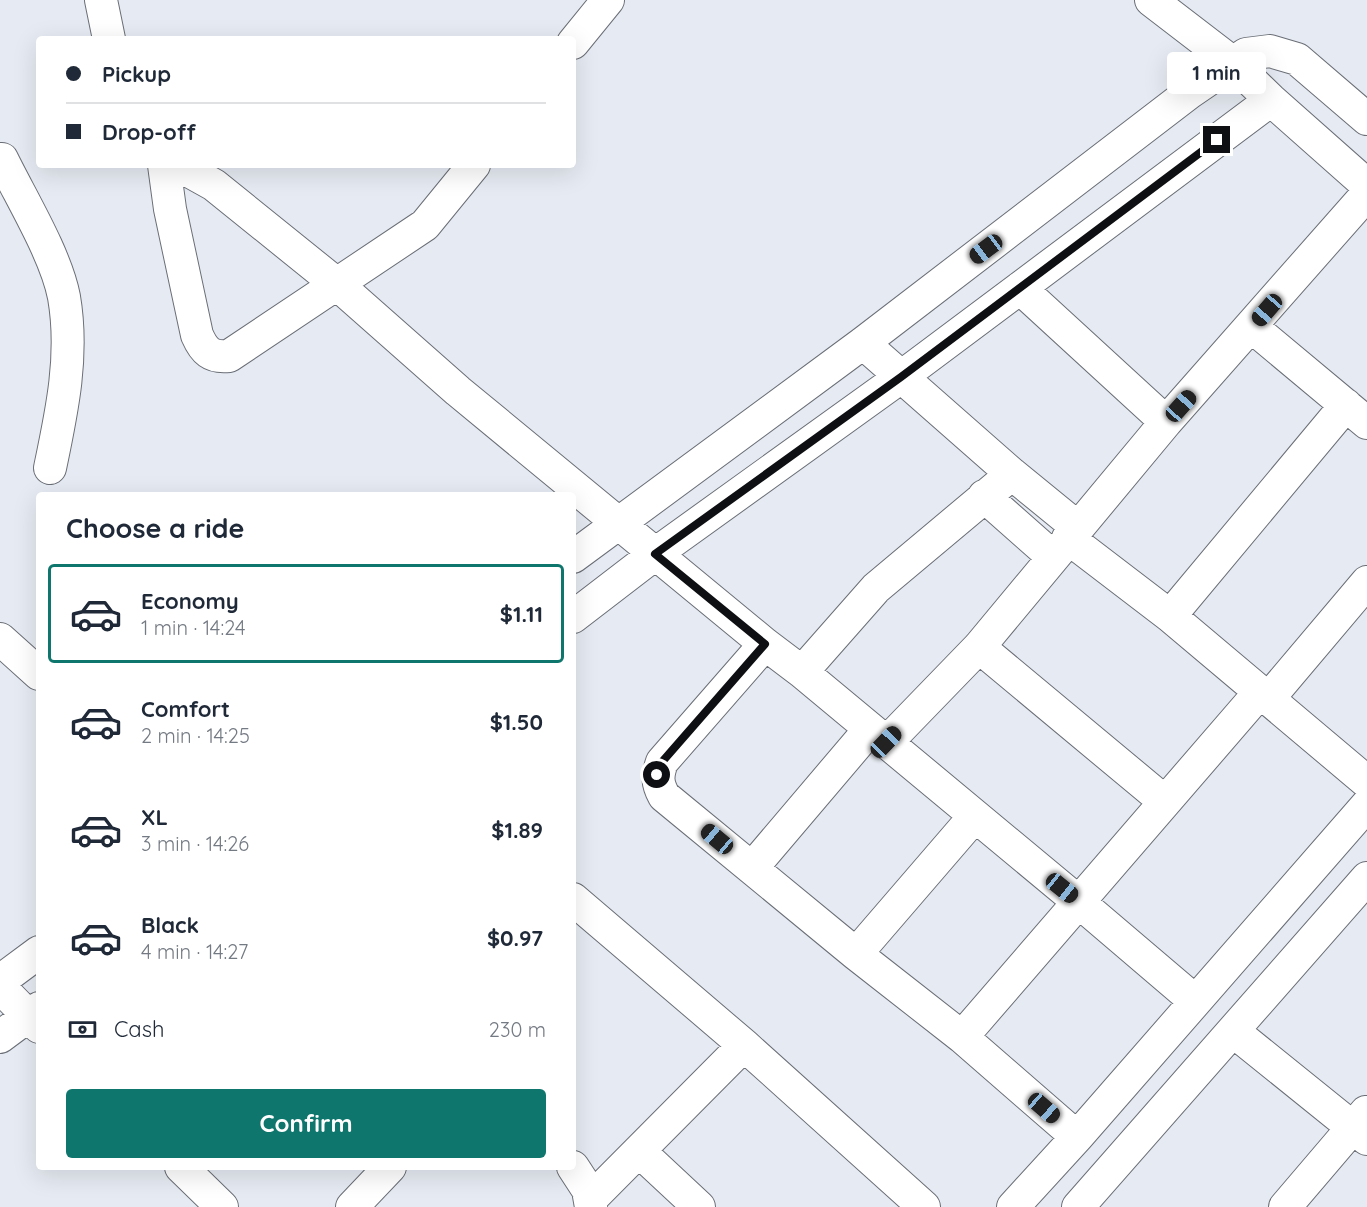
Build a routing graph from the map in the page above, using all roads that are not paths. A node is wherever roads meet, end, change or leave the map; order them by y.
1 (101, 0) edge
2 (608, 0) edge
3 (1150, 0) edge
4 (108, 36) edge
5 (576, 39) edge
6 (1233, 63) junction
7 (1271, 100) junction
8 (1367, 119) edge
9 (1, 159) edge
10 (164, 168) edge
11 (183, 168) edge
12 (472, 168) edge
13 (1367, 185) edge
14 (1367, 194) edge
15 (338, 285) junction
16 (1020, 288) junction
17 (1252, 327) junction
18 (863, 343) junction
19 (901, 377) junction
20 (1356, 414) edge
21 (1166, 422) junction
22 (50, 468) dead end
23 (1012, 474) junction
24 (984, 496) junction
25 (619, 523) junction
26 (1066, 541) junction
27 (655, 554) junction
28 (576, 555) edge
29 (1367, 582) edge
30 (576, 615) edge
31 (1170, 616) junction
32 (765, 644) junction
33 (2, 645) edge
34 (979, 647) junction
35 (36, 672) edge
36 (802, 672) junction
37 (1264, 695) junction
38 (878, 736) junction
39 (1367, 800) edge
40 (1164, 801) junction
41 (974, 817) junction
42 (752, 868) junction
43 (1367, 878) edge
44 (576, 902) edge
45 (1080, 903) junction
46 (36, 954) edge
47 (856, 954) junction
48 (0, 981) edge
49 (0, 987) edge
50 (1195, 1001) junction
51 (35, 1017) edge
52 (1233, 1031) junction
53 (0, 1037) edge
54 (962, 1037) junction
55 (744, 1045) junction
56 (1362, 1125) edge
57 (1077, 1137) junction
58 (639, 1150) junction
59 (184, 1170) edge
60 (387, 1170) edge
61 (575, 1170) edge
62 (591, 1204) edge
63 (222, 1207) edge
64 (352, 1207) edge
65 (699, 1207) edge
66 (924, 1207) edge
67 (1014, 1207) edge
68 (1077, 1207) edge
69 (1285, 1207) edge

1 - 4 street
2 - 5 street
3 - 6 street
6 - 7 street
6 - 8 street
6 - 18 street
7 - 13 street
7 - 16 street
9 - 22 street
10 - 15 street
11 - 15 street
12 - 15 street
14 - 17 street
15 - 25 street
16 - 19 street
16 - 21 street
17 - 20 street
17 - 21 street
18 - 19 street
18 - 25 street
19 - 23 street
19 - 27 street
20 - 31 street
21 - 26 street
23 - 24 street
23 - 26 street
24 - 26 street
24 - 36 street
25 - 27 street
25 - 28 street
26 - 31 street
26 - 34 street
27 - 30 street
27 - 32 street
29 - 37 street
31 - 37 street
32 - 36 street
32 - 42 street
33 - 35 street
34 - 38 street
34 - 40 street
36 - 38 street
37 - 39 street
37 - 40 street
38 - 41 street
38 - 42 street
39 - 50 street
40 - 45 street
41 - 45 street
41 - 47 street
42 - 47 street
43 - 52 street
44 - 55 street
45 - 50 street
45 - 54 street
46 - 48 street
47 - 54 street
49 - 51 street
50 - 57 street
51 - 53 street
52 - 56 street
52 - 68 street
54 - 57 street
55 - 58 street
55 - 66 street
56 - 69 street
57 - 67 street
58 - 62 street
58 - 65 street
59 - 63 street
60 - 64 street
61 - 62 street

